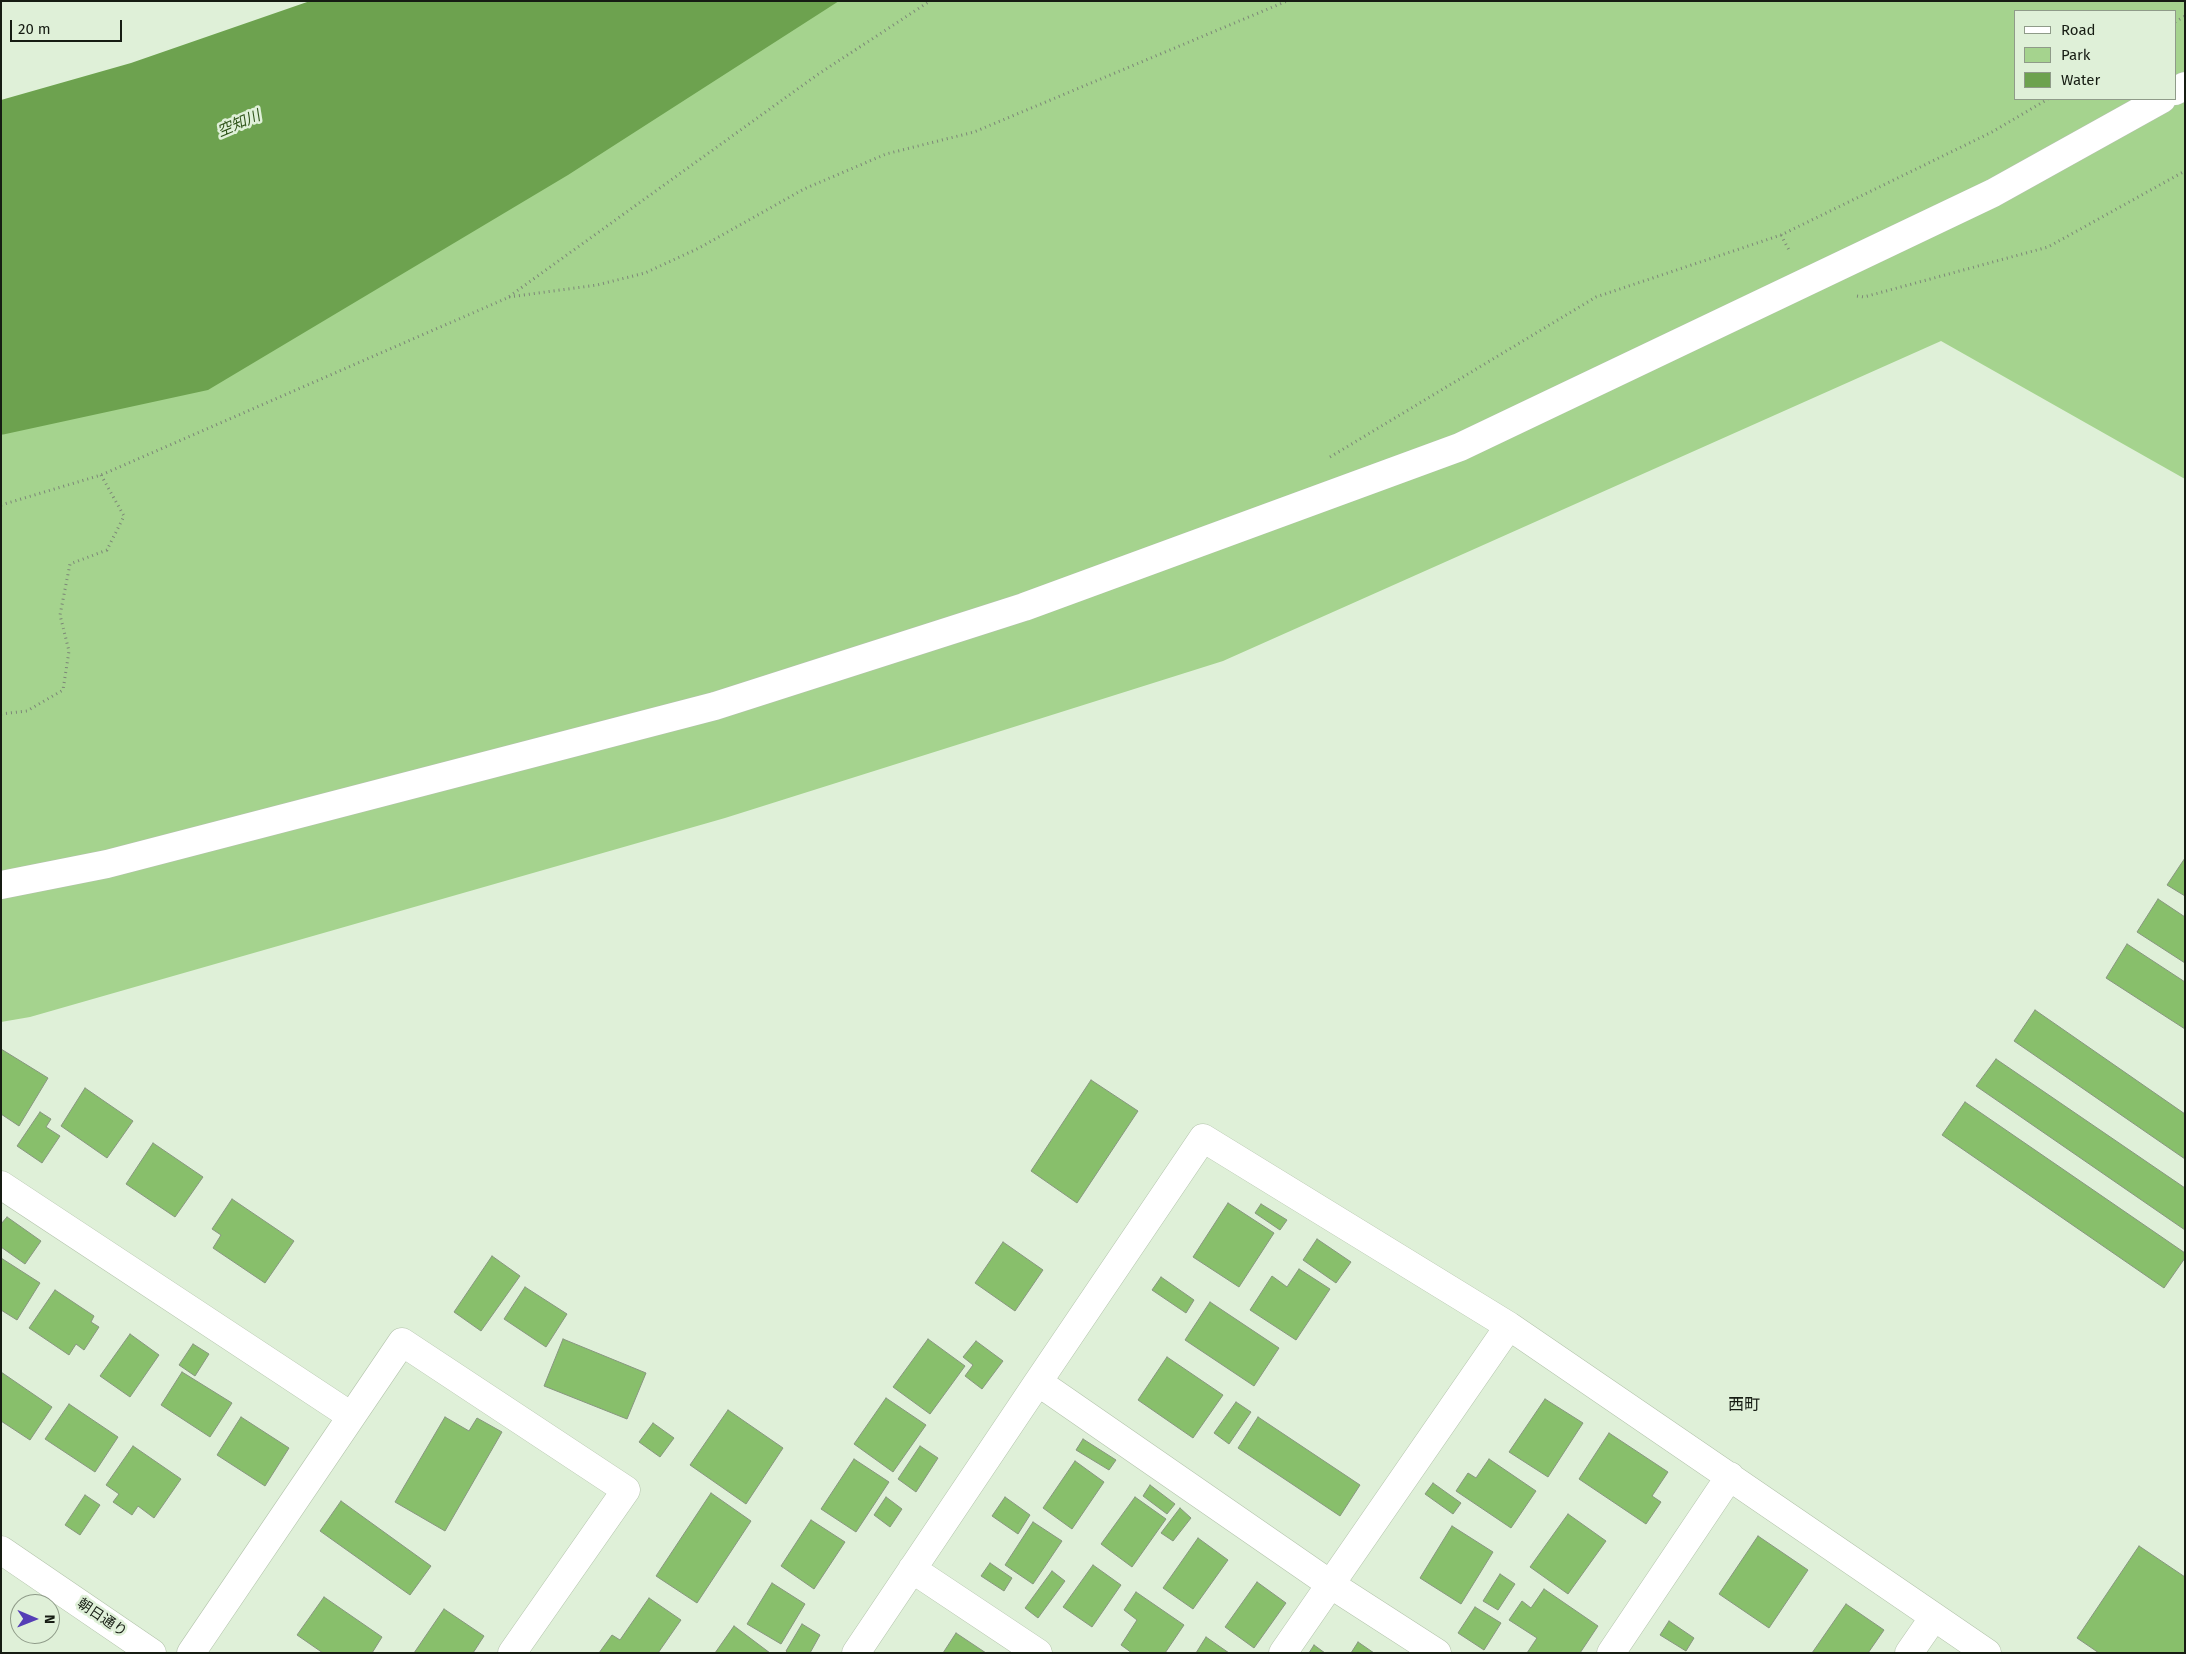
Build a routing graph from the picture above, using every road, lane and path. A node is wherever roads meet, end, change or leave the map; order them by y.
1 (930, 1) edge
2 (1287, 1) edge
3 (2046, 100) edge
4 (2160, 100) edge
5 (2185, 170) edge
6 (1808, 282) junction
7 (507, 298) junction
8 (1325, 460) dead end
9 (101, 475) junction
10 (1, 505) edge
11 (1, 714) edge
12 (1, 886) edge
13 (1, 1185) edge
14 (1509, 1326) junction
15 (1038, 1382) junction
16 (351, 1416) junction
17 (1730, 1476) junction
18 (1, 1550) edge
19 (912, 1569) junction
20 (1330, 1584) junction
21 (1934, 1617) junction
22 (152, 1653) edge
23 (190, 1653) edge
24 (512, 1653) edge
25 (856, 1653) edge
26 (1038, 1653) edge
27 (1283, 1653) edge
28 (1437, 1653) edge
29 (1611, 1653) edge
30 (1910, 1653) edge
31 (1987, 1653) edge

1 - 7 path
2 - 7 path
3 - 8 path
4 - 6 street
5 - 6 path
6 - 12 street
7 - 9 path
9 - 10 path
9 - 11 path
13 - 16 street
14 - 15 street
14 - 17 street
14 - 20 street
15 - 19 street
15 - 20 street
16 - 23 street
16 - 24 street
17 - 21 street
17 - 29 street
18 - 22 street, 朝日通り
19 - 25 street
19 - 26 street
20 - 27 street
20 - 28 street
21 - 30 street
21 - 31 street

